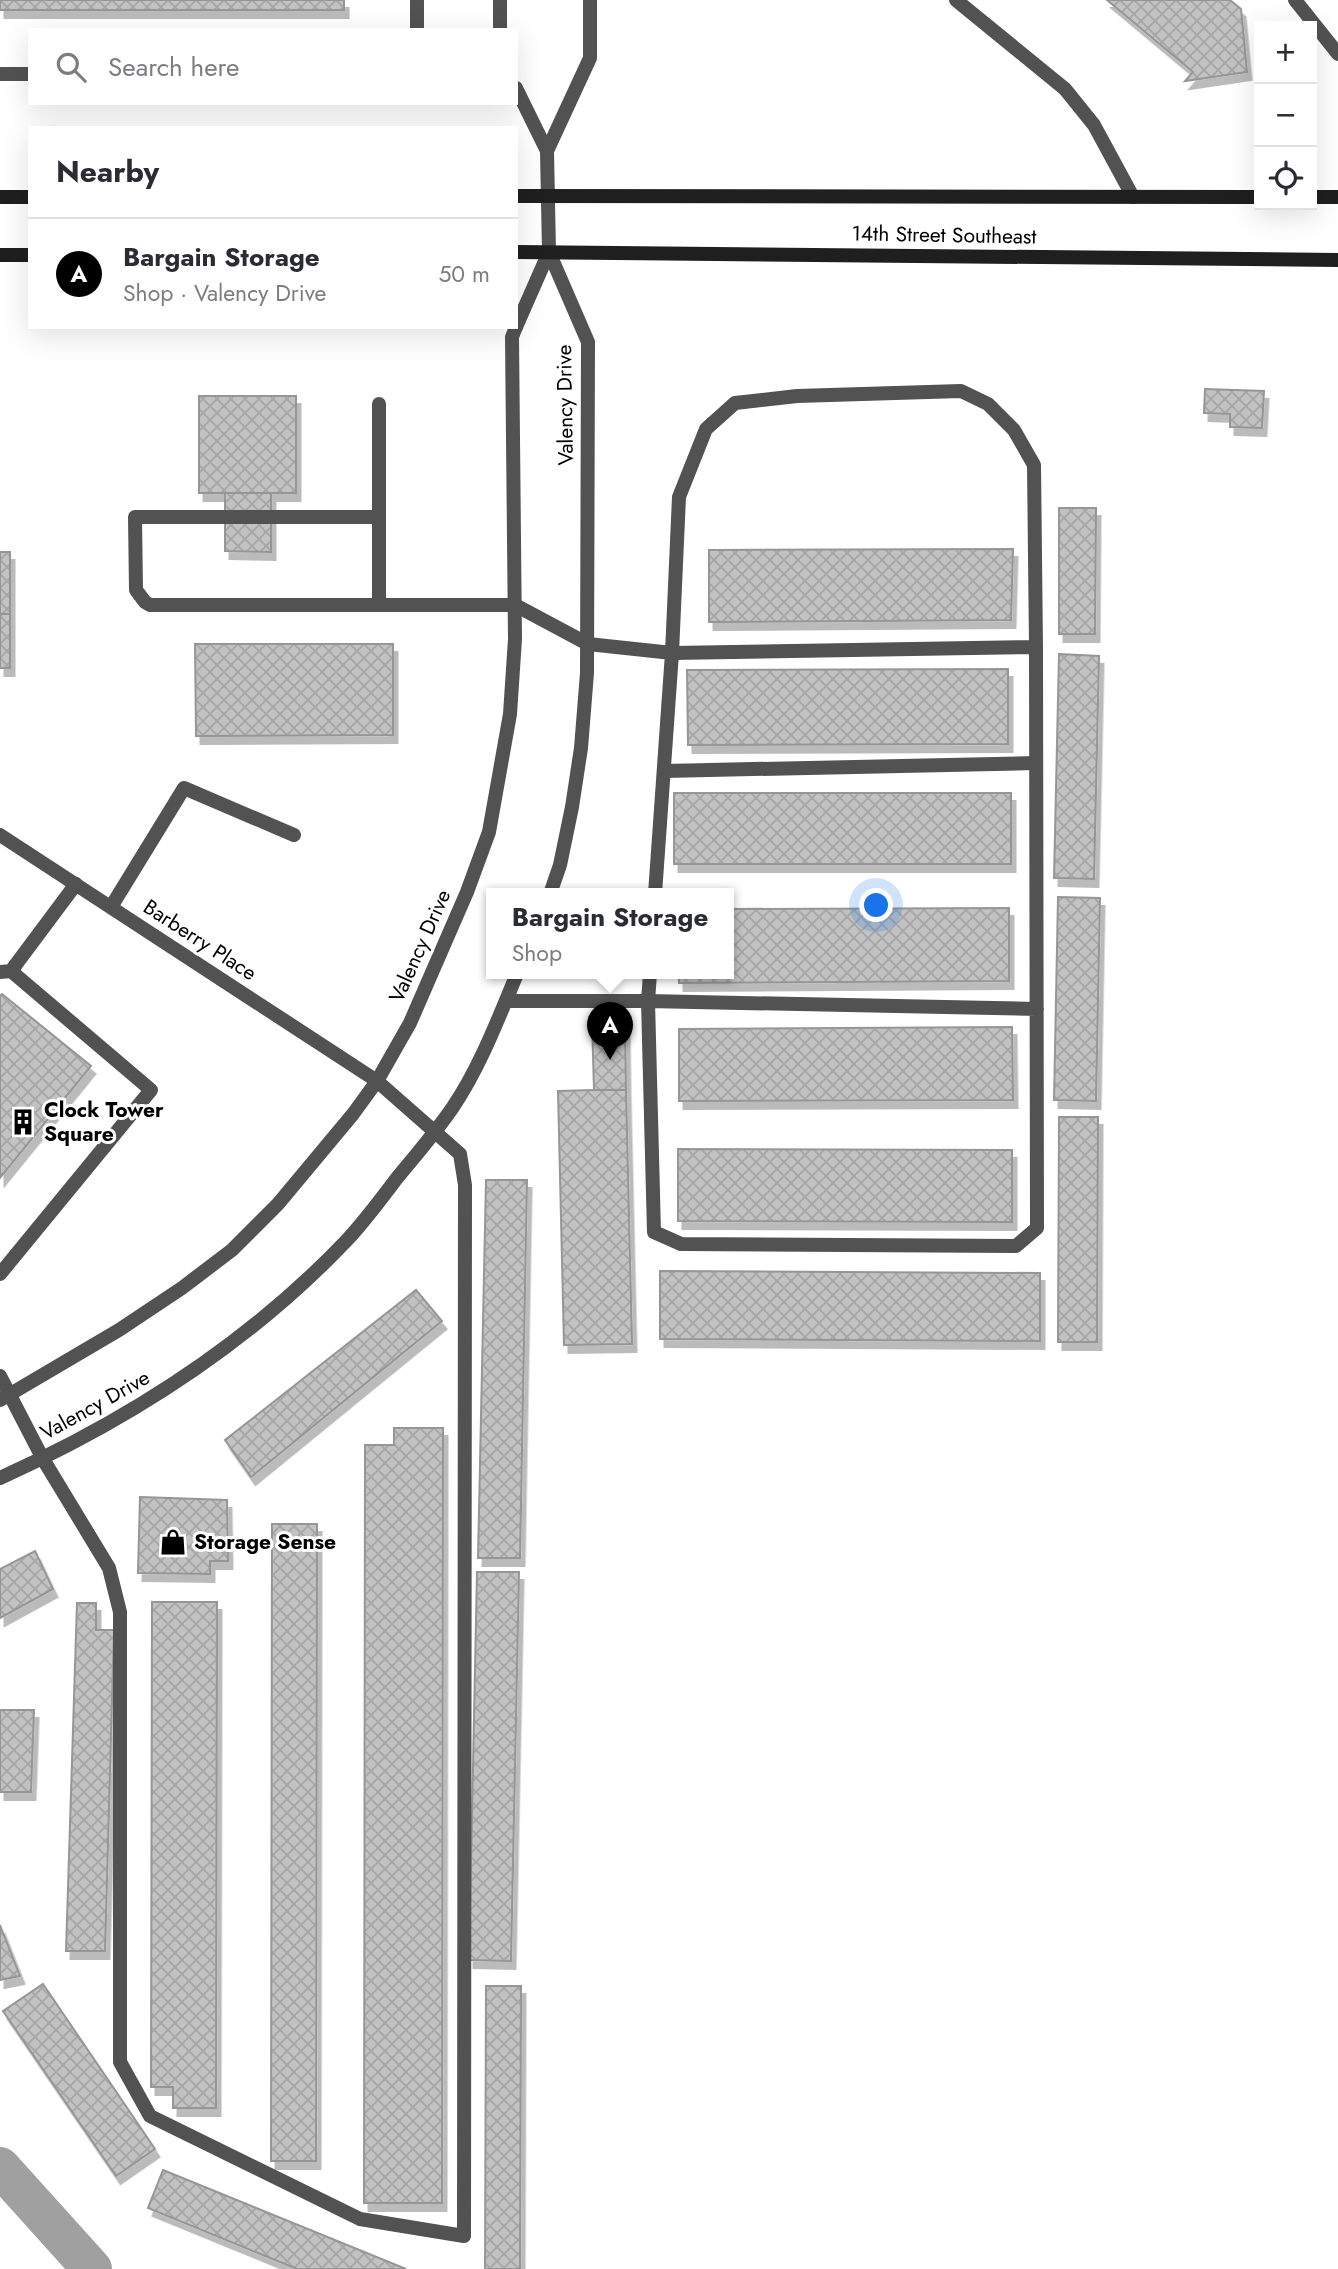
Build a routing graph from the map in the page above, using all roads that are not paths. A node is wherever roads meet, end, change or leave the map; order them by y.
1 (417, 0) edge
2 (500, 0) edge
3 (590, 0) edge
4 (956, 0) edge
5 (1295, 0) edge
6 (417, 28) edge
7 (500, 28) edge
8 (1338, 54) edge
9 (0, 74) edge
10 (28, 74) edge
11 (518, 92) edge
12 (547, 151) junction
13 (518, 196) edge
14 (548, 196) junction
15 (0, 197) edge
16 (28, 197) edge
17 (1133, 197) junction
18 (1254, 197) edge
19 (1317, 197) edge
20 (1338, 197) edge
21 (518, 252) edge
22 (549, 252) junction
23 (0, 255) edge
24 (28, 255) edge
25 (1338, 260) edge
26 (518, 322) edge
27 (515, 329) edge
28 (379, 404) dead end
29 (379, 517) junction
30 (379, 605) junction
31 (515, 605) junction
32 (588, 644) junction
33 (1035, 647) junction
34 (672, 653) junction
35 (1037, 763) junction
36 (664, 771) junction
37 (0, 835) edge
38 (294, 835) dead end
39 (76, 884) junction
40 (552, 888) edge
41 (655, 888) edge
42 (111, 907) junction
43 (6, 971) edge
44 (515, 979) edge
45 (650, 979) edge
46 (506, 1001) junction
47 (648, 1001) junction
48 (1037, 1009) junction
49 (377, 1081) junction
50 (435, 1132) junction
51 (0, 1274) edge
52 (0, 1376) edge
53 (5, 1397) edge
54 (43, 1458) junction
55 (0, 1478) edge

1 - 6 street
2 - 7 street
3 - 12 street
4 - 17 street
5 - 8 street
9 - 10 street
11 - 12 street
12 - 14 street
13 - 14 main road, 14th Street Southeast
14 - 17 main road, 14th Street Southeast
14 - 22 street
15 - 16 main road
17 - 18 main road, 14th Street Southeast
19 - 20 main road
21 - 22 main road, 14th Street Southeast
22 - 25 main road, 14th Street Southeast
22 - 26 street, Valency Drive
22 - 32 street, Valency Drive
23 - 24 main road
27 - 31 street, Valency Drive
28 - 29 street
29 - 30 street
29 - 30 street
30 - 31 street
31 - 32 street
31 - 49 street, Valency Drive
32 - 34 street
32 - 40 street, Valency Drive
33 - 34 street
33 - 34 street
33 - 35 street
34 - 36 street
35 - 36 street
35 - 48 street
36 - 41 street
37 - 39 street, Barberry Place
38 - 42 street
39 - 42 street, Barberry Place
39 - 43 street
42 - 49 street, Barberry Place
43 - 51 street
44 - 46 street, Valency Drive
45 - 47 street
46 - 47 street
46 - 50 street, Valency Drive
47 - 48 street
47 - 48 street
49 - 50 street, Barberry Place
49 - 53 street, Valency Drive
50 - 54 street, Valency Drive
50 - 54 street, Barberry Place
52 - 53 street
53 - 54 street
54 - 55 street, Valency Drive

